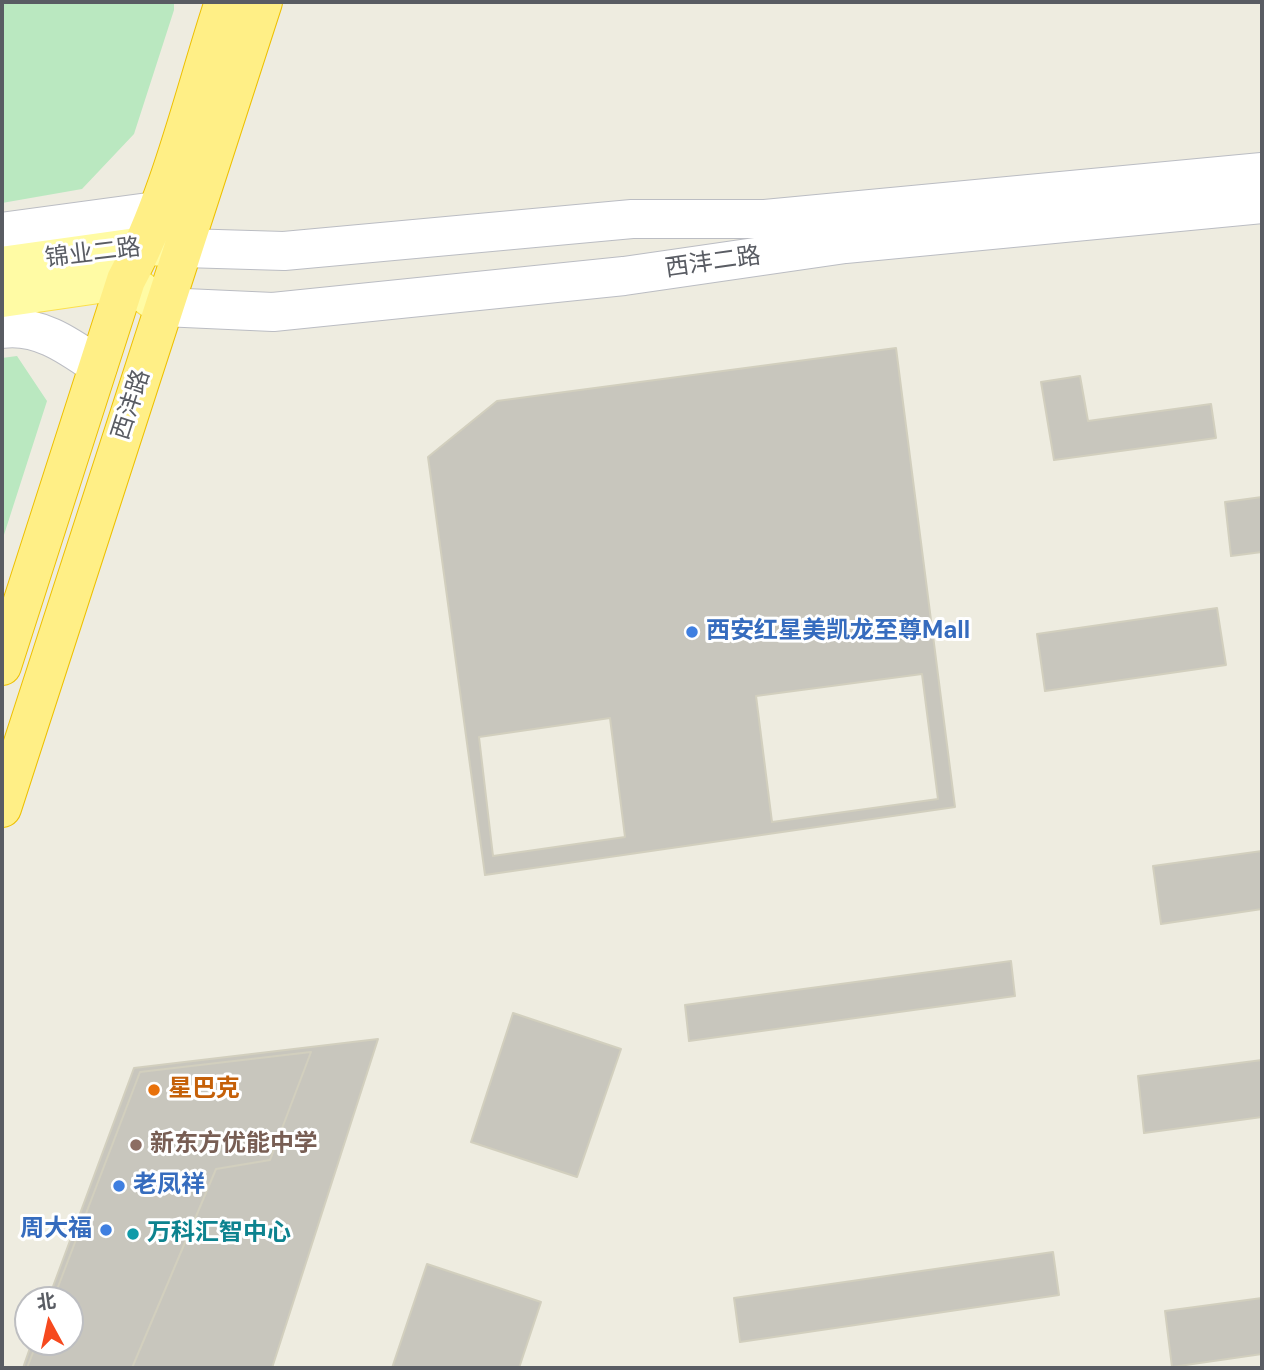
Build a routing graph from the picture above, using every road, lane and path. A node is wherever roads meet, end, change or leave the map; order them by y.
1 (224, 2) edge
2 (263, 2) edge
3 (1262, 172) edge
4 (1262, 204) edge
5 (156, 211) junction
6 (2, 232) edge
7 (144, 247) junction
8 (184, 248) junction
9 (2, 267) edge
10 (126, 280) junction
11 (2, 298) edge
12 (163, 307) junction
13 (2, 329) edge
14 (98, 366) junction
15 (2, 666) edge
16 (2, 808) edge

1 - 5 highway, 西沣路
2 - 8 highway, 西沣路
3 - 8 street, 西沣二路
4 - 12 street, 西沣二路
5 - 6 street
5 - 7 highway, 西沣路
7 - 8 main road, 锦业二路
7 - 9 main road, 锦业二路
7 - 10 highway, 西沣路
8 - 12 highway, 西沣路
10 - 11 main road, 锦业二路
10 - 12 main road, 锦业二路
10 - 14 highway, 西沣路
12 - 16 highway, 西沣路
13 - 14 street
14 - 15 highway, 西沣路

